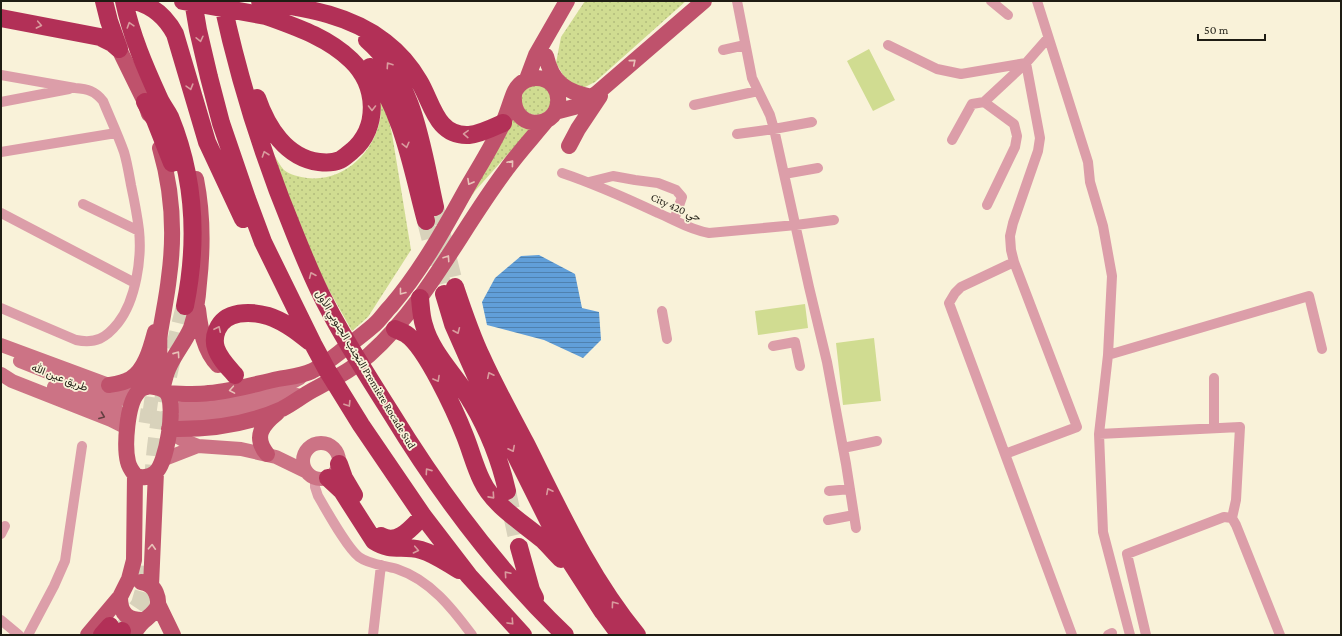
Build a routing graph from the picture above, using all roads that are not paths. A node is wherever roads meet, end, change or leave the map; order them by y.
1 (104, 1) edge
2 (112, 1) edge
3 (124, 1) edge
4 (135, 1) edge
5 (183, 1) edge
6 (193, 1) edge
7 (222, 1) edge
8 (567, 1) edge
9 (575, 1) edge
10 (704, 1) edge
11 (738, 1) edge
12 (991, 1) edge
13 (1037, 1) edge
14 (269, 5) edge
15 (318, 12) junction
16 (1008, 15) dead end
17 (1, 18) edge
18 (230, 37) junction
19 (1048, 38) junction
20 (745, 45) junction
21 (888, 45) dead end
22 (119, 49) junction
23 (723, 50) dead end
24 (546, 56) junction
25 (1026, 63) junction
26 (1, 75) edge
27 (534, 79) junction
28 (612, 82) junction
29 (75, 88) junction
30 (758, 91) junction
31 (514, 95) junction
32 (592, 97) junction
33 (152, 101) junction
34 (1, 102) edge
35 (984, 102) junction
36 (694, 105) dead end
37 (551, 116) junction
38 (812, 122) dead end
39 (503, 123) junction
40 (774, 129) junction
41 (116, 133) junction
42 (737, 134) dead end
43 (952, 140) dead end
44 (569, 146) dead end
45 (1, 152) edge
46 (818, 168) dead end
47 (562, 173) dead end
48 (784, 174) junction
49 (589, 182) junction
50 (83, 204) dead end
51 (987, 205) dead end
52 (1, 213) edge
53 (674, 220) junction
54 (834, 220) dead end
55 (796, 225) junction
56 (139, 231) junction
57 (1014, 262) junction
58 (135, 284) junction
59 (286, 291) junction
60 (420, 298) junction
61 (180, 305) junction
62 (1, 308) edge
63 (662, 311) dead end
64 (395, 329) junction
65 (667, 338) dead end
66 (313, 344) junction
67 (1, 345) edge
68 (773, 346) dead end
69 (1322, 349) dead end
70 (1, 352) edge
71 (1108, 355) junction
72 (800, 366) dead end
73 (1, 367) edge
74 (311, 372) junction
75 (1, 374) edge
76 (235, 375) junction
77 (1214, 378) dead end
78 (270, 381) junction
79 (109, 386) junction
80 (314, 389) junction
81 (154, 390) junction
82 (282, 408) junction
83 (127, 428) junction
84 (1214, 428) junction
85 (169, 431) junction
86 (1099, 434) junction
87 (877, 441) dead end
88 (82, 446) dead end
89 (198, 446) junction
90 (843, 448) junction
91 (306, 450) junction
92 (1005, 454) junction
93 (271, 456) junction
94 (159, 466) junction
95 (132, 469) junction
96 (322, 473) junction
97 (850, 488) junction
98 (507, 491) tunnel mouth
99 (829, 491) dead end
100 (854, 515) junction
101 (423, 516) junction
102 (1232, 518) junction
103 (828, 520) dead end
104 (856, 528) dead end
105 (519, 547) tunnel mouth
106 (381, 564) junction
107 (469, 576) junction
108 (586, 585) junction
109 (151, 586) junction
110 (122, 593) junction
111 (158, 604) junction
112 (542, 613) junction
113 (146, 619) junction
114 (1, 620) edge
115 (115, 629) edge
116 (19, 635) edge
117 (28, 635) edge
118 (88, 635) edge
119 (164, 635) edge
120 (173, 635) edge
121 (373, 635) edge
122 (472, 635) edge
123 (523, 635) edge
124 (565, 635) edge
125 (620, 635) edge
126 (637, 635) edge
127 (1072, 635) edge
128 (1130, 635) edge
129 (1146, 635) edge
130 (1280, 635) edge

1 - 22 highway
2 - 33 highway
33 -> 3 highway
4 -> 59 highway
5 - 14 highway
6 -> 59 highway
7 - 18 highway, التجنب الجنوبي الأول Première Rocade Sud
8 - 27 main road
9 - 24 main road
28 -> 10 main road
11 - 20 street
12 - 16 street
13 - 19 street
14 - 15 highway
14 -> 15 highway
14 -> 18 highway
39 -> 15 highway
17 -> 22 highway
112 -> 18 highway, التجنب الجنوبي الأول Première Rocade Sud
19 - 25 street
19 - 71 street
20 - 23 street
20 - 30 street
21 - 25 street
22 - 33 main road
24 - 27 main road
24 - 32 main road
25 - 35 street
25 - 57 street
26 - 29 street
27 - 31 main road
27 - 37 main road
28 - 32 main road
28 - 44 main road
29 - 34 street
29 - 41 street
30 - 36 street
30 - 40 street
31 - 37 main road
31 - 39 main road
32 - 37 main road
33 - 61 highway
33 - 61 highway
35 - 43 street
35 - 51 street
60 -> 37 main road
38 - 40 street
39 -> 74 main road
40 - 42 street
40 - 48 street
41 - 45 street
41 - 56 street
46 - 48 street
47 - 49 street, City 420 حي
48 - 55 street
49 - 53 street, City 420 حي
49 - 53 street
50 - 56 street
52 - 58 street
53 - 55 street, City 420 حي
54 - 55 street, City 420 حي
55 - 90 street
56 - 58 street
57 - 92 street
57 - 92 street
58 - 62 street
59 - 66 highway
60 - 64 main road
60 - 98 highway
61 - 76 main road
61 - 79 main road
61 - 81 main road
81 -> 61 main road
63 - 65 street
64 - 80 main road
64 -> 108 highway
76 -> 66 highway
66 -> 101 highway
67 - 79 street
68 - 72 street
69 - 71 street
70 - 73 street, طريق عين الله
71 - 86 street
74 - 78 main road
74 - 80 street
75 -> 83 street
76 - 78 main road
77 - 84 street
78 -> 81 main road
79 - 81 street
80 - 82 main road
81 - 83 main road
81 - 85 main road
82 - 85 main road
82 - 93 main road
83 - 95 main road
84 - 86 street
84 - 102 street
85 - 89 street
85 - 94 main road
86 - 128 street
87 - 90 street
88 - 117 street
89 - 93 street
89 - 94 street
90 - 97 street
91 - 93 street
91 - 96 street
91 - 96 street
92 - 127 street
93 - 96 street
94 - 95 main road
109 -> 94 main road
95 - 110 main road
95 - 115 main road
96 - 101 highway
96 - 106 street
96 -> 107 highway
97 - 99 street
97 - 100 street
100 - 103 street
100 - 104 street
101 - 107 highway
102 - 129 street
102 - 130 street
105 - 112 highway
106 - 121 street
106 - 122 street
107 -> 123 highway
108 - 125 highway
126 -> 108 highway
109 - 110 main road
109 - 111 main road
110 - 113 main road
110 - 115 main road
111 - 113 main road
111 - 120 main road
112 - 124 highway, التجنب الجنوبي الأول Première Rocade Sud
113 - 115 main road
113 - 119 main road
114 - 116 street
115 - 118 main road

